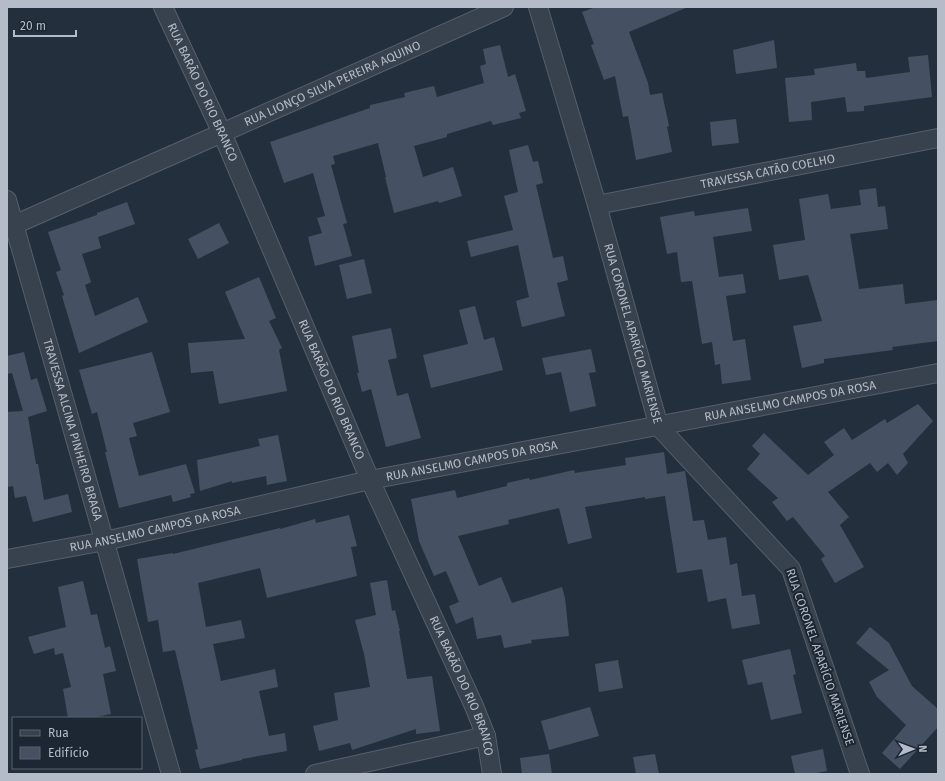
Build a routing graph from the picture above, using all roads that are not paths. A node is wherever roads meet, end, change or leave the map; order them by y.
1 (163, 7) edge
2 (504, 7) edge
3 (538, 7) edge
4 (222, 133) junction
5 (938, 138) edge
6 (7, 200) edge
7 (597, 205) junction
8 (11, 226) edge
9 (938, 373) edge
10 (659, 426) junction
11 (370, 480) junction
12 (104, 541) junction
13 (7, 558) edge
14 (486, 736) junction
15 (171, 774) edge
16 (315, 774) edge
17 (492, 774) edge
18 (860, 774) edge

1 - 4 street, RUA BARÃO DO RIO BRANCO
2 - 4 street, RUA LIONÇO SILVA PEREIRA AQUINO
3 - 7 street, RUA CORONEL APARÍCIO MARIENSE
4 - 8 street, RUA LIONÇO SILVA PEREIRA AQUINO
4 - 11 street, RUA BARÃO DO RIO BRANCO
5 - 7 street, TRAVESSA CATÃO COELHO
6 - 8 street, TRAVESSA ALCINA PINHEIRO BRAGA
7 - 10 street, RUA CORONEL APARÍCIO MARIENSE
8 - 12 street, TRAVESSA ALCINA PINHEIRO BRAGA
9 - 10 street, RUA ANSELMO CAMPOS DA ROSA
10 - 11 street, RUA ANSELMO CAMPOS DA ROSA
10 - 18 street, RUA CORONEL APARÍCIO MARIENSE
11 - 12 street, RUA ANSELMO CAMPOS DA ROSA
11 - 14 street, RUA BARÃO DO RIO BRANCO
12 - 13 street, RUA ANSELMO CAMPOS DA ROSA
12 - 15 street, TRAVESSA ALCINA PINHEIRO BRAGA
14 - 16 street
14 - 17 street, RUA BARÃO DO RIO BRANCO

